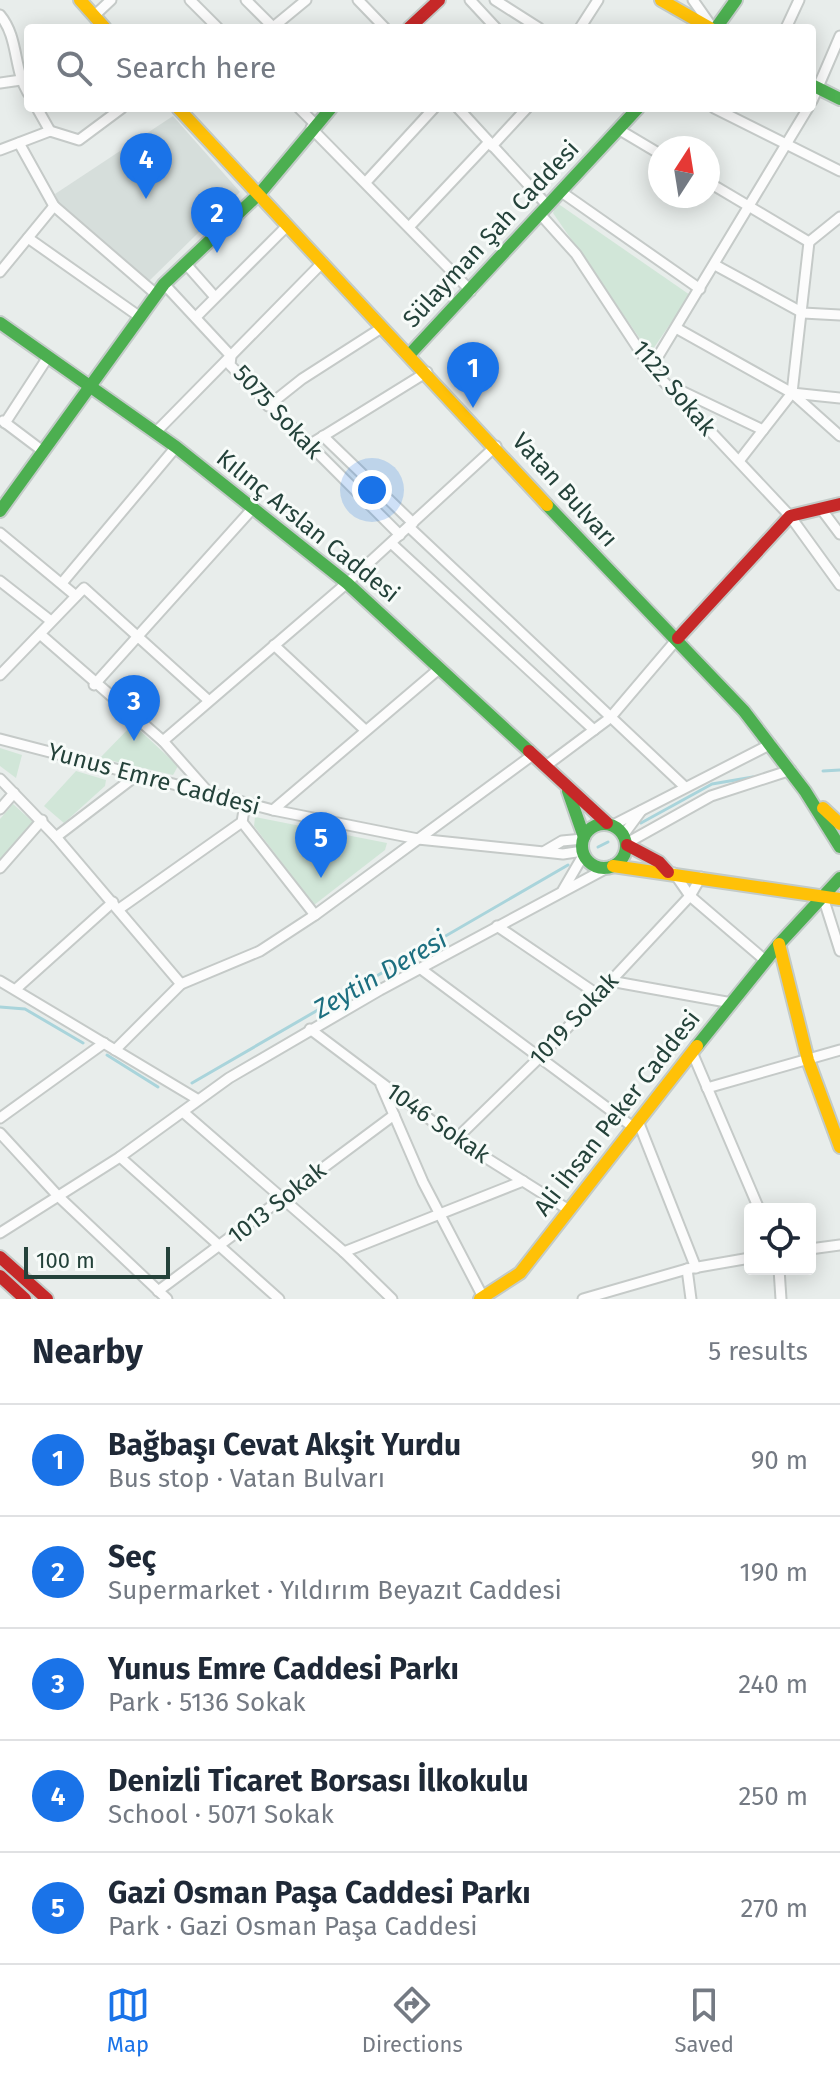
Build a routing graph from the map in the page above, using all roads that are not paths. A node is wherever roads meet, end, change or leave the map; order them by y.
1 (80, 0) edge
2 (111, 0) edge
3 (190, 0) edge
4 (246, 0) edge
5 (306, 0) edge
6 (358, 0) edge
7 (439, 0) edge
8 (470, 0) edge
9 (495, 0) edge
10 (598, 0) edge
11 (661, 0) edge
12 (693, 0) edge
13 (736, 0) edge
14 (799, 0) edge
15 (0, 15) edge
16 (95, 15) junction
17 (102, 24) edge
18 (214, 24) edge
19 (270, 24) edge
20 (277, 24) edge
21 (381, 24) edge
22 (413, 24) edge
23 (492, 24) edge
24 (533, 24) edge
25 (583, 24) edge
26 (706, 24) edge
27 (710, 24) edge
28 (716, 24) edge
29 (788, 24) edge
30 (840, 36) edge
31 (24, 76) edge
32 (24, 80) edge
33 (0, 83) edge
34 (816, 86) edge
35 (840, 99) edge
36 (39, 112) edge
37 (117, 112) edge
38 (182, 112) edge
39 (302, 112) edge
40 (327, 112) edge
41 (430, 112) edge
42 (462, 112) edge
43 (523, 112) edge
44 (634, 112) edge
45 (722, 112) edge
46 (806, 112) edge
47 (313, 126) junction
48 (618, 129) junction
49 (50, 131) junction
50 (19, 143) junction
51 (787, 143) junction
52 (490, 144) junction
53 (648, 147) edge
54 (0, 150) edge
55 (840, 171) edge
56 (366, 182) junction
57 (720, 189) edge
58 (560, 191) junction
59 (260, 193) junction
60 (54, 206) junction
61 (750, 207) junction
62 (543, 209) junction
63 (840, 217) edge
64 (287, 226) junction
65 (410, 226) junction
66 (28, 238) junction
67 (809, 242) junction
68 (323, 262) junction
69 (185, 263) junction
70 (715, 265) junction
71 (0, 272) edge
72 (700, 289) junction
73 (160, 290) junction
74 (471, 291) junction
75 (215, 297) junction
76 (803, 313) junction
77 (840, 315) edge
78 (140, 317) junction
79 (196, 317) junction
80 (0, 323) edge
81 (383, 327) junction
82 (676, 328) junction
83 (409, 355) junction
84 (231, 356) junction
85 (48, 357) junction
86 (651, 368) junction
87 (427, 372) junction
88 (665, 382) junction
89 (91, 386) junction
90 (792, 393) junction
91 (840, 398) edge
92 (268, 406) junction
93 (2, 421) edge
94 (763, 430) junction
95 (155, 433) junction
96 (323, 436) junction
97 (840, 436) edge
98 (309, 445) junction
99 (496, 446) junction
100 (176, 447) junction
101 (44, 452) junction
102 (739, 461) junction
103 (840, 504) edge
104 (253, 508) junction
105 (822, 510) junction
106 (0, 511) edge
107 (790, 516) junction
108 (411, 525) junction
109 (0, 533) edge
110 (840, 534) edge
111 (400, 535) junction
112 (391, 543) junction
113 (0, 581) edge
114 (62, 583) junction
115 (347, 583) junction
116 (840, 585) edge
117 (76, 596) junction
118 (51, 621) junction
119 (40, 634) junction
120 (138, 636) junction
121 (678, 638) junction
122 (274, 645) junction
123 (440, 668) junction
124 (0, 675) edge
125 (94, 685) junction
126 (208, 700) junction
127 (610, 718) junction
128 (364, 729) junction
129 (594, 730) junction
130 (0, 739) edge
131 (163, 741) junction
132 (771, 744) junction
133 (534, 754) junction
134 (547, 765) junction
135 (791, 770) junction
136 (137, 775) junction
137 (0, 779) edge
138 (685, 787) junction
139 (567, 788) junction
140 (14, 793) junction
141 (209, 793) junction
142 (814, 801) junction
143 (245, 804) junction
144 (0, 809) edge
145 (273, 810) junction
146 (641, 811) junction
147 (42, 820) junction
148 (242, 822) junction
149 (610, 824) junction
150 (840, 824) edge
151 (56, 837) junction
152 (418, 839) junction
153 (626, 841) junction
154 (583, 845) junction
155 (840, 846) edge
156 (610, 867) junction
157 (0, 868) edge
158 (671, 873) junction
159 (701, 877) junction
160 (840, 878) edge
161 (563, 890) junction
162 (822, 894) junction
163 (690, 896) junction
164 (840, 899) edge
165 (116, 905) junction
166 (315, 915) junction
167 (497, 926) junction
168 (779, 944) junction
169 (840, 951) edge
170 (766, 961) junction
171 (421, 969) junction
172 (0, 981) edge
173 (610, 981) junction
174 (181, 984) junction
175 (16, 989) junction
176 (597, 994) junction
177 (732, 1003) junction
178 (310, 1029) junction
179 (104, 1043) junction
180 (115, 1050) junction
181 (840, 1050) edge
182 (692, 1052) junction
183 (541, 1056) junction
184 (808, 1060) junction
185 (380, 1082) junction
186 (707, 1088) junction
187 (197, 1099) junction
188 (183, 1112) junction
189 (394, 1115) junction
190 (0, 1118) edge
191 (635, 1124) junction
192 (0, 1133) edge
193 (456, 1139) junction
194 (840, 1147) edge
195 (120, 1157) junction
196 (523, 1181) junction
197 (58, 1196) junction
198 (282, 1198) junction
199 (756, 1203) edge
200 (569, 1210) junction
201 (440, 1213) junction
202 (0, 1233) edge
203 (840, 1245) edge
204 (221, 1247) junction
205 (816, 1248) edge
206 (344, 1252) junction
207 (0, 1257) edge
208 (744, 1259) edge
209 (691, 1268) junction
210 (779, 1275) edge
211 (0, 1276) edge
212 (158, 1291) junction
213 (613, 1294) edge
214 (482, 1298) edge
215 (25, 1299) edge
216 (47, 1299) edge
217 (167, 1299) edge
218 (279, 1299) edge
219 (392, 1299) edge
220 (583, 1299) edge
221 (691, 1299) edge
222 (781, 1299) edge

1 - 16 street
2 - 16 street
3 - 18 street
4 - 19 street
5 - 20 street
6 - 21 street
7 - 22 street
8 - 23 street
9 - 24 street
10 - 25 street
11 - 26 street
12 - 27 street
13 - 28 street
14 - 29 street
15 - 31 street
16 - 17 street
30 - 34 street
32 - 33 street
34 - 35 street
36 - 49 street
37 - 49 street
38 - 59 street, Vatan Bulvarı
39 - 47 street
40 - 47 street
41 - 56 street
42 - 52 street, 1122 Sokak
43 - 52 street
44 - 48 street, Sülayman Şah Caddesi
45 - 51 street
46 - 51 street
47 - 56 street
47 - 59 street
48 - 53 street
48 - 58 street, Sülayman Şah Caddesi
49 - 50 street
50 - 54 street
50 - 60 street
51 - 55 street
51 - 61 street
52 - 62 street, 1122 Sokak
52 - 65 street
56 - 65 street
57 - 61 street
58 - 62 street, Sülayman Şah Caddesi
58 - 72 street
59 - 64 street, Vatan Bulvarı
59 - 69 street
60 - 66 street
60 - 73 street, 5075 Sokak
61 - 67 street
61 - 70 street
62 - 74 street, Sülayman Şah Caddesi
62 - 86 street, 1122 Sokak
63 - 67 street
64 - 68 street, Vatan Bulvarı
64 - 75 street
65 - 74 street
66 - 71 street
66 - 78 street
67 - 76 street
68 - 81 street, Vatan Bulvarı
68 - 84 street
69 - 73 street
69 - 75 street
70 - 72 street
70 - 76 street
72 - 82 street
73 - 78 street
73 - 79 street, 5075 Sokak
74 - 83 street, Sülayman Şah Caddesi
75 - 79 street
76 - 77 street
76 - 90 street
78 - 89 street
79 - 84 street, 5075 Sokak
80 - 85 street, Kılınç Arslan Caddesi
81 - 83 street, Vatan Bulvarı
81 - 92 street
82 - 86 street
82 - 90 street
83 - 87 street, Vatan Bulvarı
84 - 92 street, 5075 Sokak
84 - 95 street
85 - 89 street, Kılınç Arslan Caddesi
85 - 93 street
86 - 88 street, 1122 Sokak
87 - 96 street
87 - 99 street, Vatan Bulvarı
88 - 94 street
88 - 102 street, 1122 Sokak
89 - 95 street, Kılınç Arslan Caddesi
89 - 101 street
90 - 91 street
90 - 94 street
90 - 97 street
92 - 98 street, 5075 Sokak
93 - 101 street
94 - 102 street
95 - 100 street, Kılınç Arslan Caddesi
96 - 98 street
96 - 108 street
98 - 111 street, 5075 Sokak
99 - 108 street
99 - 121 street, Vatan Bulvarı
100 - 104 street, Kılınç Arslan Caddesi
100 - 114 street
101 - 106 street
102 - 107 street, 1122 Sokak
103 - 105 street
104 - 115 street, Kılınç Arslan Caddesi
104 - 120 street
105 - 107 street
105 - 110 street
107 - 116 street, 1122 Sokak
107 - 121 street
108 - 111 street
108 - 127 street
109 - 114 street
111 - 112 street
112 - 115 street
112 - 129 street
113 - 118 street
114 - 117 street
115 - 122 street
115 - 123 street, Kılınç Arslan Caddesi
117 - 118 street
117 - 120 street
118 - 119 street
119 - 124 street
119 - 125 street
120 - 125 street
120 - 126 street
121 - 127 street
121 - 132 street, Vatan Bulvarı
122 - 126 street
122 - 128 street
123 - 128 street
123 - 133 street, Kılınç Arslan Caddesi
125 - 131 street
126 - 131 street
127 - 129 street
127 - 138 street
128 - 145 street
129 - 134 street
130 - 136 street, Yunus Emre Caddesi
131 - 141 street
132 - 135 street, Vatan Bulvarı
132 - 138 street
133 - 134 street, Kılınç Arslan Caddesi
133 - 152 street
134 - 139 street, Kılınç Arslan Caddesi
135 - 142 street, Vatan Bulvarı
135 - 153 street
136 - 141 street, Yunus Emre Caddesi
136 - 151 street
137 - 140 street
138 - 146 street
139 - 149 street, Kılınç Arslan Caddesi
139 - 154 street, Kılınç Arslan Caddesi
140 - 144 street
140 - 147 street
141 - 143 street, Yunus Emre Caddesi
142 - 150 street, Vatan Bulvarı
142 - 155 street, Vatan Bulvarı
143 - 145 street, Yunus Emre Caddesi
143 - 148 street
145 - 152 street, Yunus Emre Caddesi
146 - 149 street
146 - 153 street
147 - 151 street
147 - 157 street
148 - 165 street
148 - 166 street
149 - 153 street
149 - 154 street
151 - 165 street
152 - 154 street, Yunus Emre Caddesi
152 - 166 street
153 - 156 street
153 - 158 street
154 - 156 street
154 - 161 street
156 - 158 street
156 - 161 street
158 - 159 street
158 - 163 street
159 - 162 street
159 - 163 street, 1019 Sokak
160 - 162 street, Ali İhsan Peker Caddesi
161 - 167 street
162 - 164 street
162 - 168 street, Ali İhsan Peker Caddesi
162 - 169 street
163 - 170 street
163 - 173 street, 1019 Sokak
165 - 174 street
165 - 175 street
166 - 174 street
167 - 171 street
167 - 176 street
168 - 170 street, Ali İhsan Peker Caddesi
168 - 184 street
170 - 177 street, Ali İhsan Peker Caddesi
171 - 178 street
171 - 183 street
172 - 175 street
173 - 176 street, 1019 Sokak
173 - 177 street
174 - 180 street
175 - 179 street
176 - 183 street, 1019 Sokak
177 - 182 street, Ali İhsan Peker Caddesi
178 - 185 street, 1046 Sokak
178 - 187 street
179 - 180 street
179 - 190 street
180 - 187 street
181 - 184 street
182 - 186 street
182 - 191 street, Ali İhsan Peker Caddesi
183 - 191 street
183 - 193 street, 1019 Sokak
184 - 186 street
184 - 194 street
185 - 189 street
185 - 193 street, 1046 Sokak
186 - 199 street
187 - 188 street
188 - 195 street
188 - 198 street
189 - 198 street, 1013 Sokak
189 - 201 street
191 - 200 street, Ali İhsan Peker Caddesi
191 - 209 street
192 - 197 street
193 - 196 street, 1046 Sokak
195 - 197 street
195 - 204 street
196 - 200 street, 1046 Sokak
196 - 201 street
197 - 202 street
197 - 212 street
198 - 204 street, 1013 Sokak
198 - 206 street
200 - 214 street, Ali İhsan Peker Caddesi
201 - 206 street
201 - 214 street
203 - 205 street
204 - 212 street, 1013 Sokak
204 - 218 street
206 - 219 street
207 - 216 street
208 - 209 street
209 - 213 street
209 - 221 street
210 - 222 street
211 - 215 street
212 - 217 street
213 - 220 street

